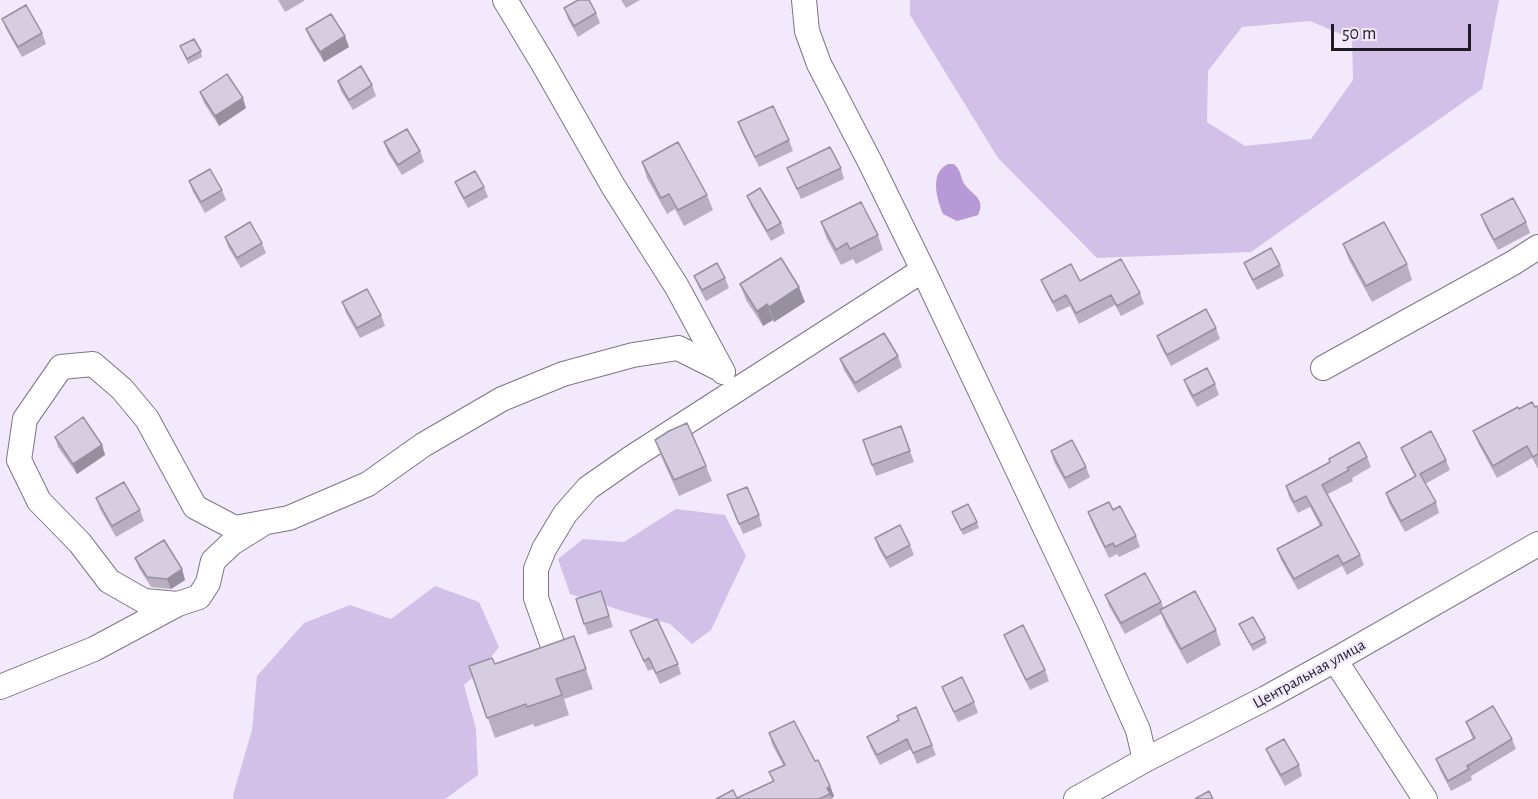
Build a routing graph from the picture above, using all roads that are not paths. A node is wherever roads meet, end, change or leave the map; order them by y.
1 (505, 0) edge
2 (804, 0) edge
3 (1538, 247) edge
4 (923, 270) junction
5 (1323, 368) dead end
6 (722, 370) junction
7 (734, 393) junction
8 (264, 523) junction
9 (1538, 544) edge
10 (178, 604) junction
11 (553, 646) edge
12 (1335, 660) junction
13 (0, 687) edge
14 (1145, 760) junction
15 (1076, 799) edge
16 (1425, 799) edge

1 - 6 street
2 - 4 street
3 - 5 street
4 - 7 street
4 - 14 street
6 - 7 street
6 - 8 street
7 - 11 street
8 - 10 street
8 - 10 street
9 - 12 street, Центральная улица
10 - 13 street
12 - 14 street, Центральная улица
12 - 16 street
14 - 15 street, Центральная улица

